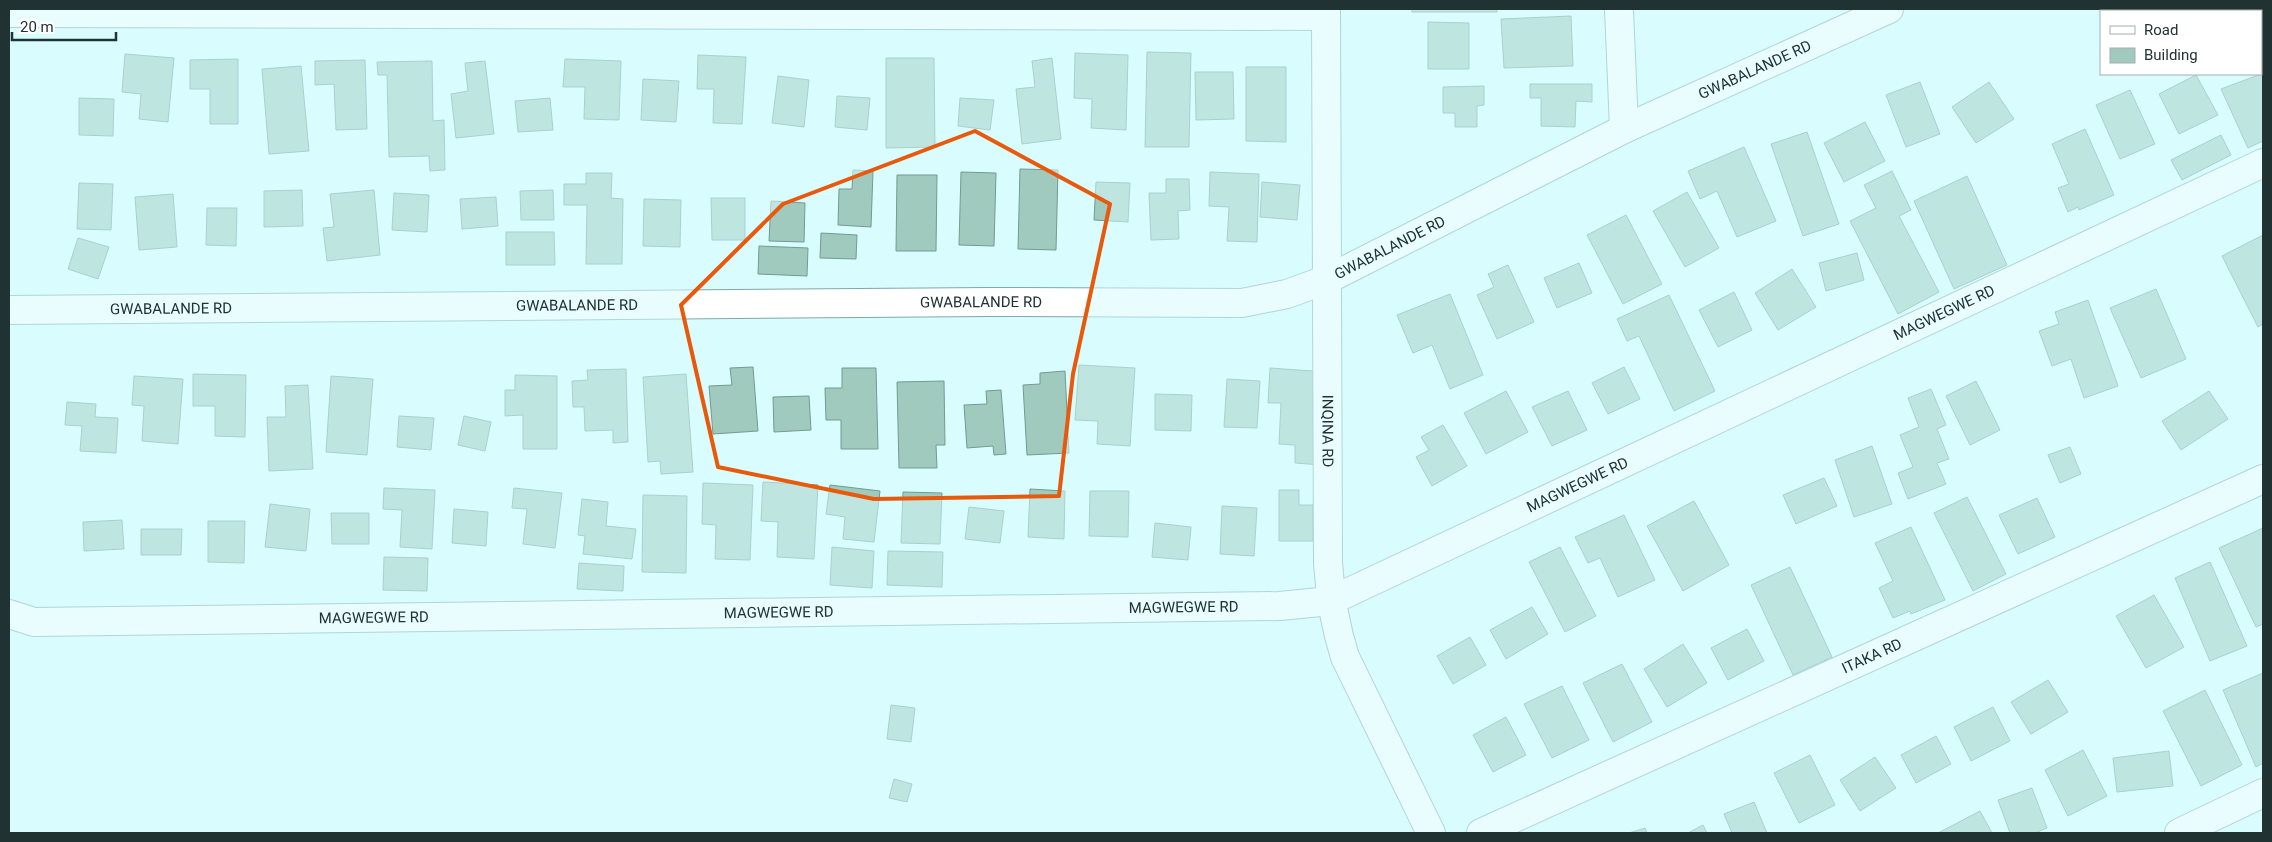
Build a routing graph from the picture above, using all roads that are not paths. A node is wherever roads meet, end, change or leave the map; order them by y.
1 (1619, 9) edge
2 (1889, 9) edge
3 (1326, 12) edge
4 (9, 13) edge
5 (1624, 128) junction
6 (2263, 163) edge
7 (1328, 279) junction
8 (9, 310) edge
9 (2263, 479) edge
10 (1330, 601) junction
11 (9, 614) edge
12 (2263, 793) edge
13 (1431, 833) edge
14 (1481, 833) edge
15 (2179, 833) edge

1 - 5 street
2 - 5 street, GWABALANDE RD
3 - 4 street
3 - 7 street, INQINA RD
5 - 7 street, GWABALANDE RD
6 - 10 street, MAGWEGWE RD
7 - 8 street, GWABALANDE RD
7 - 10 street, INQINA RD
9 - 14 street, ITAKA RD
10 - 11 street, MAGWEGWE RD
10 - 13 street, INQINA RD
12 - 15 street

